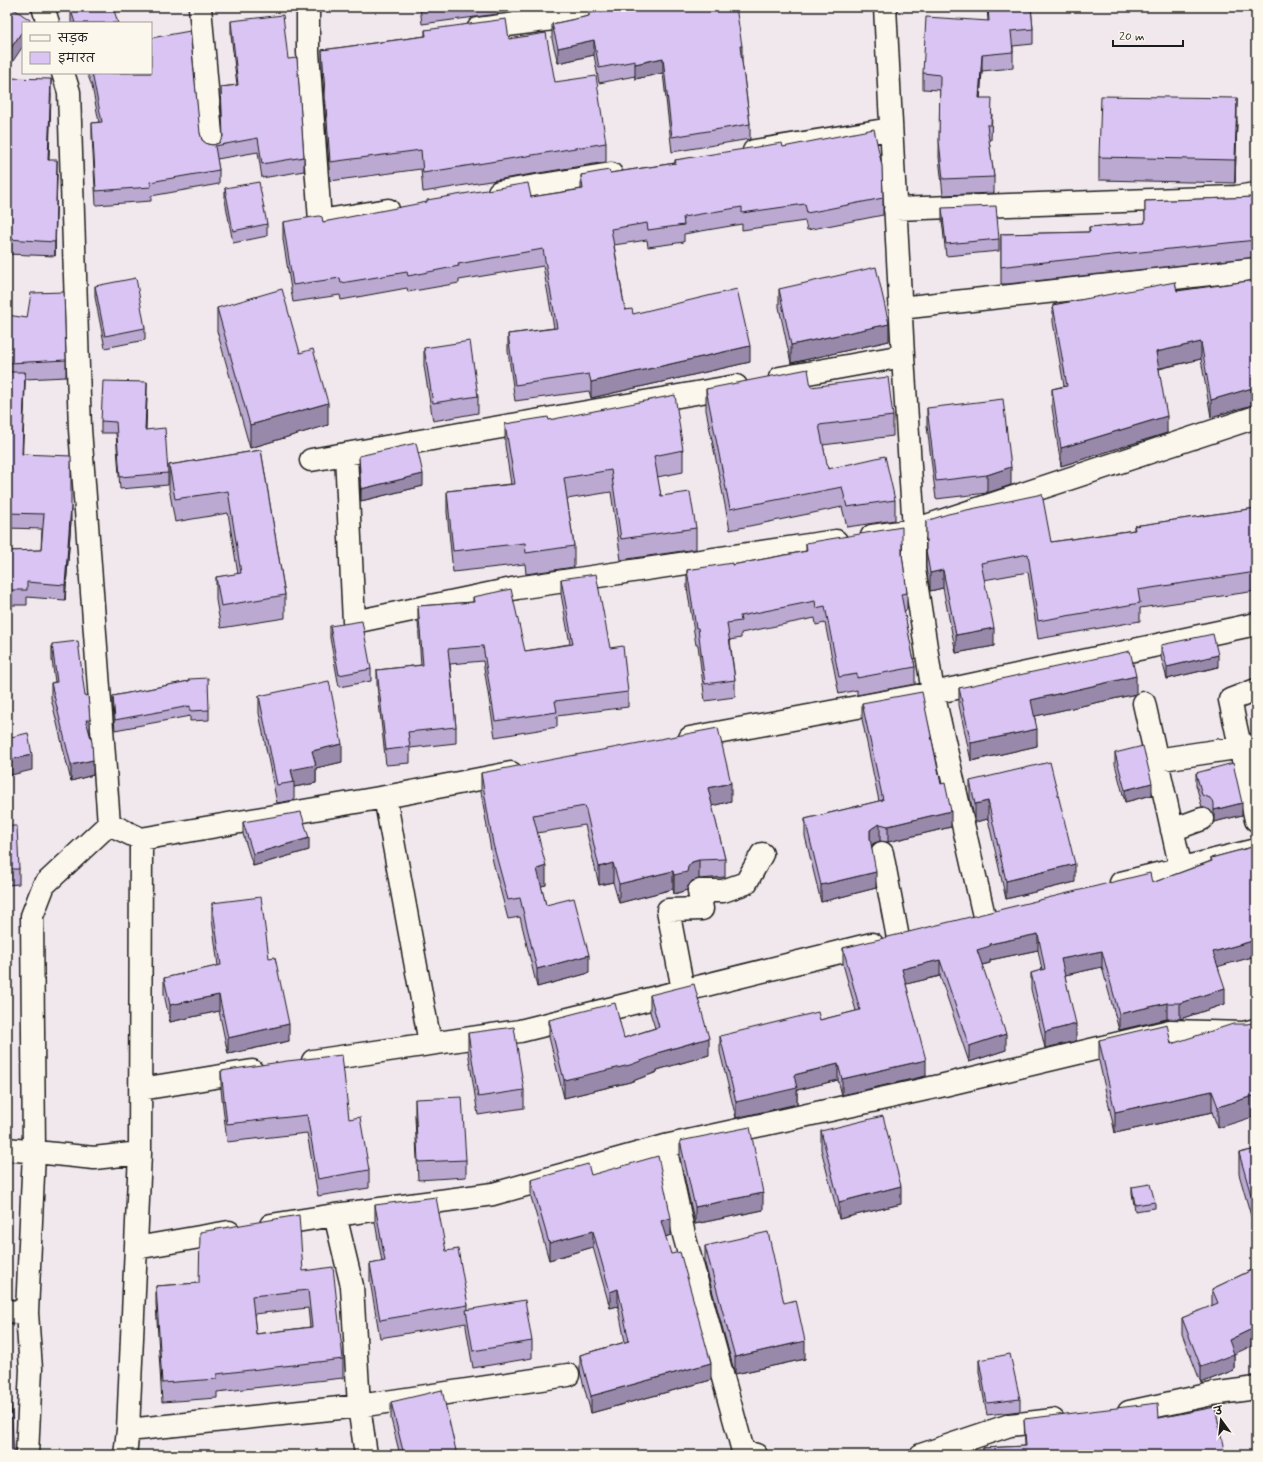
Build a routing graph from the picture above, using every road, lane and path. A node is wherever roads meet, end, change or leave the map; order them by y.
1 (43, 7) edge
2 (200, 7) edge
3 (308, 7) edge
4 (644, 7) edge
5 (885, 7) edge
6 (48, 22) edge
7 (457, 32) edge
8 (332, 49) edge
9 (308, 52) junction
10 (63, 74) edge
11 (891, 129) junction
12 (212, 146) edge
13 (734, 154) edge
14 (633, 170) edge
15 (1256, 194) edge
16 (476, 196) edge
17 (406, 207) edge
18 (895, 209) junction
19 (1256, 269) edge
20 (900, 308) junction
21 (903, 356) junction
22 (1256, 417) edge
23 (346, 454) junction
24 (311, 460) dead end
25 (914, 530) junction
26 (1256, 624) edge
27 (1256, 690) edge
28 (933, 693) junction
29 (1144, 703) dead end
30 (672, 742) edge
31 (1248, 746) edge
32 (1156, 760) junction
33 (533, 769) edge
34 (386, 797) junction
35 (1202, 819) dead end
36 (1256, 820) edge
37 (109, 824) junction
38 (1172, 830) junction
39 (141, 839) junction
40 (1256, 850) edge
41 (882, 853) dead end
42 (762, 854) dead end
43 (1180, 869) junction
44 (1098, 888) edge
45 (963, 921) edge
46 (919, 932) edge
47 (898, 938) junction
48 (683, 990) junction
49 (1256, 1030) edge
50 (430, 1043) junction
51 (297, 1064) edge
52 (274, 1068) edge
53 (141, 1089) junction
54 (666, 1146) junction
55 (7, 1149) edge
56 (34, 1152) junction
57 (140, 1153) junction
58 (335, 1215) junction
59 (136, 1248) junction
60 (17, 1312) edge
61 (568, 1375) dead end
62 (1256, 1388) edge
63 (359, 1406) junction
64 (1111, 1414) edge
65 (1072, 1418) edge
66 (128, 1430) junction
67 (27, 1455) edge
68 (125, 1455) edge
69 (366, 1455) edge
70 (756, 1455) edge
71 (921, 1455) edge

1 - 6 street
2 - 12 street
3 - 9 street
4 - 7 street
5 - 11 street
8 - 9 street
9 - 17 street
10 - 37 street
11 - 13 street
11 - 18 street
14 - 16 street
15 - 18 street
18 - 20 street
19 - 20 street
20 - 21 street
21 - 23 street
21 - 25 street
22 - 25 street
23 - 24 street
23 - 25 street
25 - 28 street
26 - 28 street
27 - 31 street
28 - 30 street
28 - 45 street
29 - 32 street
31 - 32 street
31 - 36 street
32 - 38 street
33 - 34 street
34 - 39 street
34 - 50 street
35 - 38 street
37 - 39 street
37 - 56 street
38 - 43 street
39 - 53 street
40 - 43 street
41 - 47 street
42 - 48 street
43 - 44 street
46 - 47 street
47 - 48 street
48 - 50 street
49 - 54 street
50 - 51 street
52 - 53 street
53 - 57 street
54 - 58 street
54 - 70 street
55 - 56 street
56 - 57 street
56 - 60 street
57 - 59 street
58 - 59 street
58 - 63 street
59 - 66 street
60 - 67 street
61 - 63 street
62 - 64 street
63 - 66 street
63 - 69 street
65 - 71 street
66 - 68 street

